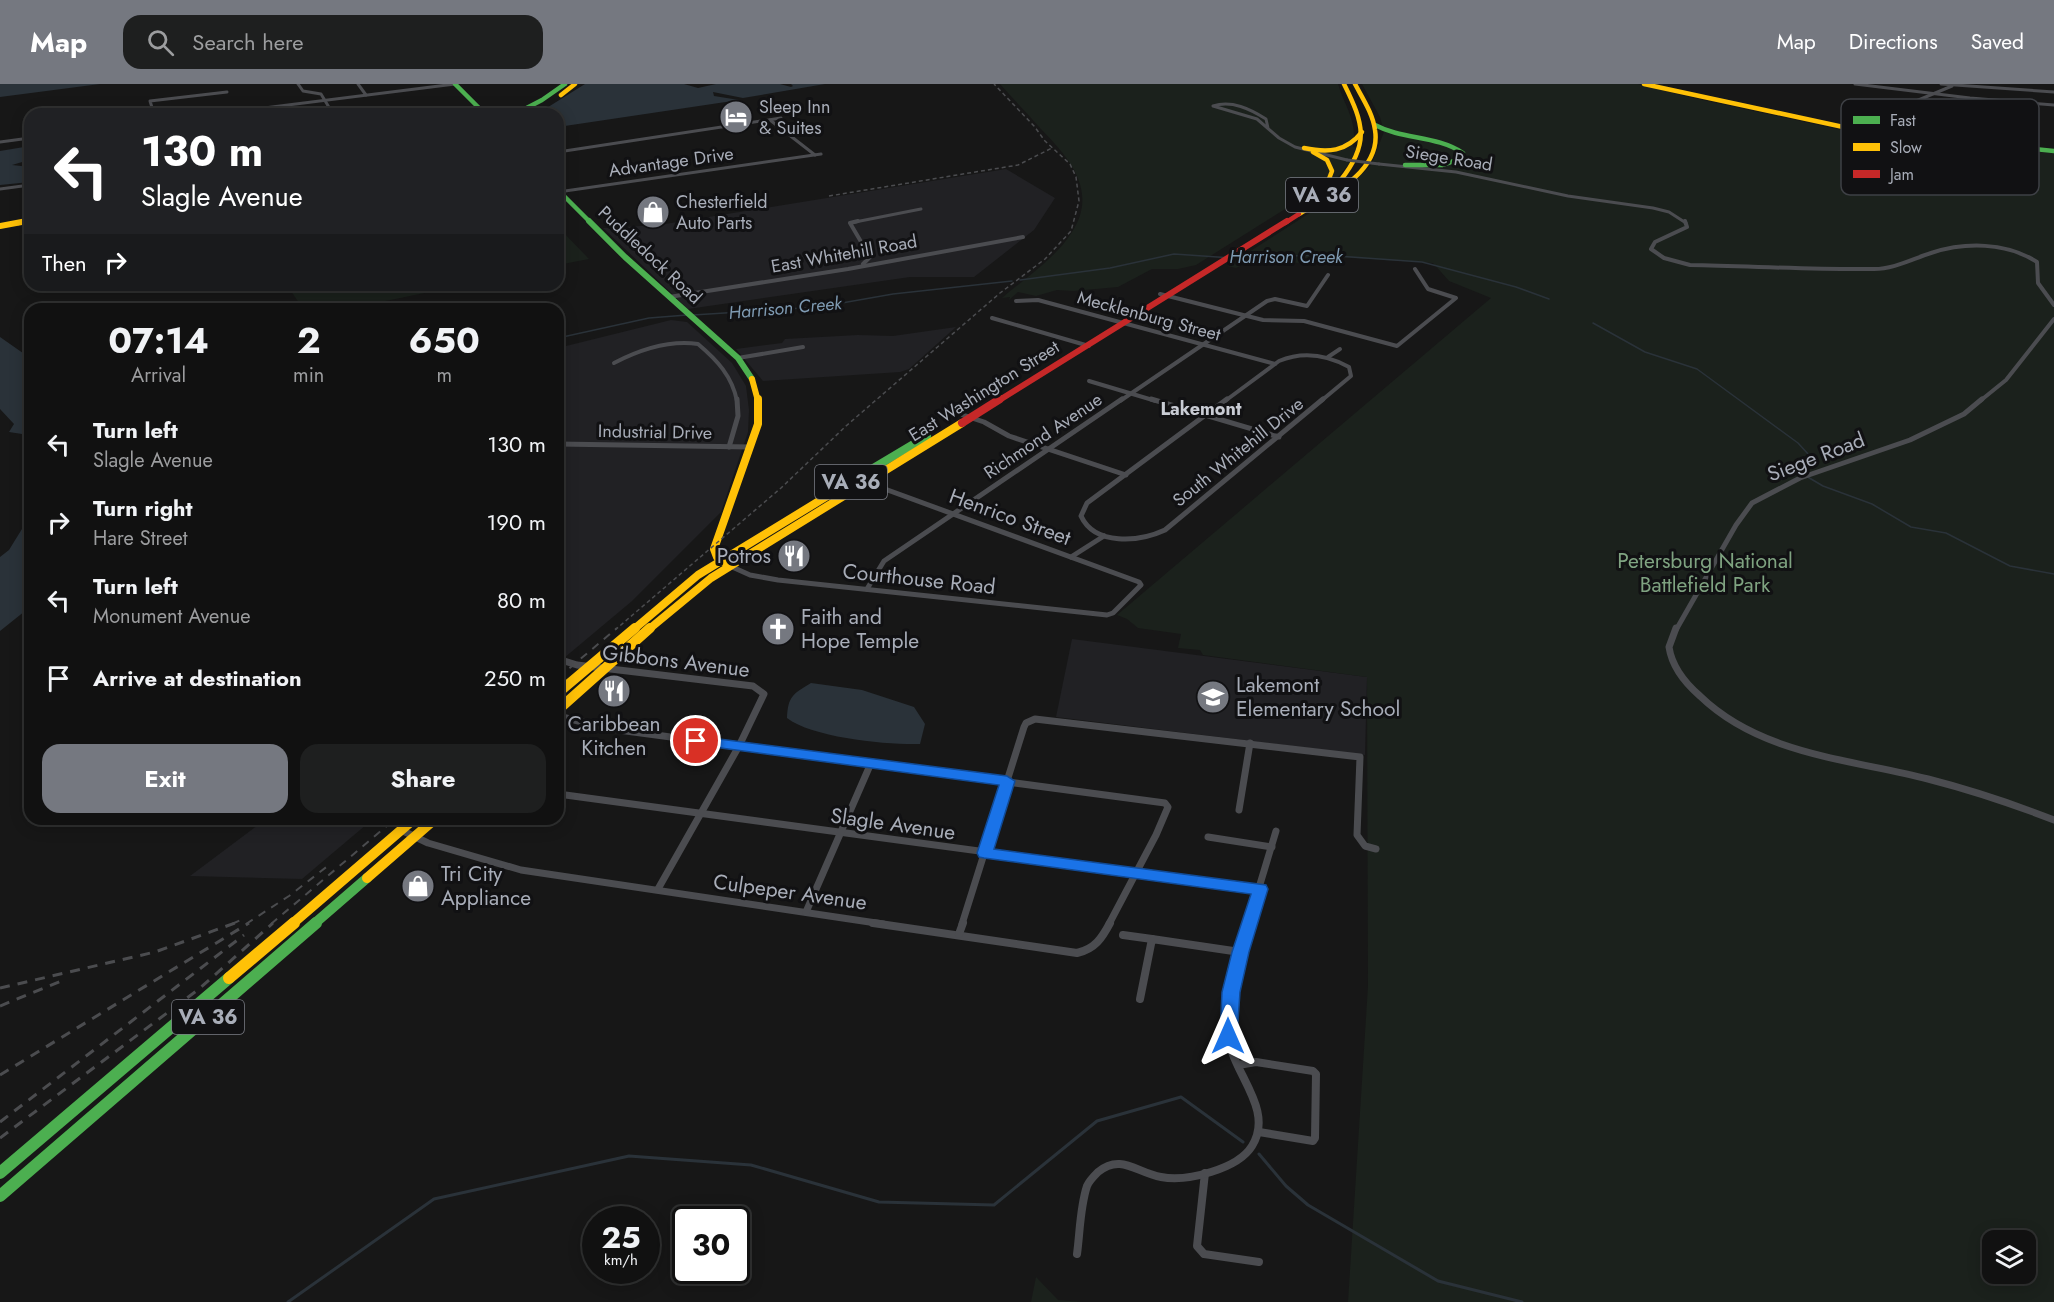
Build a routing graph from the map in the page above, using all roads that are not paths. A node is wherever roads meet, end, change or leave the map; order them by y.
1 (298, 84) edge
2 (358, 84) edge
3 (455, 84) edge
4 (565, 84) edge
5 (575, 84) edge
6 (1344, 84) edge
7 (1355, 84) edge
8 (1645, 84) edge
9 (1855, 84) edge
10 (1941, 84) edge
11 (1952, 85) edge
12 (226, 92) dead end
13 (2054, 92) edge
14 (1931, 94) junction
15 (366, 95) junction
16 (1919, 99) edge
17 (1987, 99) edge
18 (323, 100) junction
19 (2039, 104) edge
20 (2054, 105) edge
21 (152, 108) edge
22 (262, 108) edge
23 (329, 108) edge
24 (479, 108) edge
25 (528, 108) edge
26 (529, 108) edge
27 (1261, 116) junction
28 (1252, 117) junction
29 (781, 118) dead end
30 (770, 120) junction
31 (1375, 125) junction
32 (1841, 127) edge
33 (1268, 128) junction
34 (1364, 128) junction
35 (24, 139) edge
36 (1285, 141) junction
37 (0, 142) edge
38 (1374, 148) junction
39 (1308, 150) junction
40 (2039, 150) edge
41 (564, 151) edge
42 (2054, 151) edge
43 (821, 154) dead end
44 (815, 155) junction
45 (1347, 159) junction
46 (1404, 165) junction
47 (24, 186) edge
48 (0, 189) edge
49 (564, 190) edge
50 (564, 196) edge
51 (1308, 204) junction
52 (921, 209) dead end
53 (24, 220) edge
54 (0, 224) edge
55 (1023, 237) dead end
56 (863, 265) junction
57 (1415, 269) dead end
58 (1328, 275) dead end
59 (1165, 295) junction
60 (669, 297) junction
61 (1016, 301) dead end
62 (2054, 306) edge
63 (1245, 316) junction
64 (992, 318) dead end
65 (2054, 319) edge
66 (1121, 322) junction
67 (1085, 344) junction
68 (1203, 344) junction
69 (803, 347) dead end
70 (1340, 349) dead end
71 (1328, 357) junction
72 (738, 358) junction
73 (614, 363) dead end
74 (1275, 364) junction
75 (1089, 381) dead end
76 (1130, 394) junction
77 (963, 415) junction
78 (1206, 416) junction
79 (973, 418) junction
80 (1279, 437) junction
81 (564, 444) edge
82 (729, 447) junction
83 (751, 447) junction
84 (1047, 449) junction
85 (1126, 475) junction
86 (856, 479) junction
87 (867, 483) junction
88 (952, 514) junction
89 (1104, 536) junction
90 (1071, 557) junction
91 (721, 560) junction
92 (730, 566) junction
93 (867, 589) junction
94 (1107, 615) joint
95 (564, 660) edge
96 (589, 666) junction
97 (605, 667) junction
98 (564, 688) edge
99 (564, 705) edge
100 (564, 717) edge
101 (1250, 743) junction
102 (739, 746) junction
103 (871, 763) junction
104 (1007, 781) junction
105 (564, 795) edge
106 (1239, 810) dead end
107 (701, 814) junction
108 (2054, 820) edge
109 (407, 825) edge
110 (428, 825) edge
111 (401, 830) junction
112 (1276, 831) dead end
113 (840, 833) junction
114 (415, 837) junction
115 (1208, 837) dead end
116 (1272, 847) junction
117 (1376, 849) dead end
118 (984, 853) junction
119 (1136, 873) junction
120 (1260, 889) junction
121 (658, 890) junction
122 (806, 912) junction
123 (959, 934) junction
124 (1123, 935) dead end
125 (1152, 939) junction
126 (1240, 952) junction
127 (1140, 999) dead end
128 (1238, 1065) junction
129 (1259, 1132) junction
130 (0, 1173) edge
131 (1205, 1173) junction
132 (0, 1196) edge
133 (1077, 1254) dead end
134 (1259, 1262) dead end

1 - 18 street
2 - 15 street
3 - 15 street
3 - 24 main road
4 - 25 main road
5 - 26 main road
6 - 34 main road
7 - 31 main road, East Washington Street / VA 36
8 - 32 main road
9 - 14 street
10 - 11 street
11 - 13 street
11 - 14 street
12 - 21 street
14 - 16 street
14 - 17 street
15 - 18 street
18 - 22 street
18 - 23 street
19 - 20 street
27 - 28 street
27 - 28 street, Siege Road
27 - 33 street, Siege Road
28 - 33 street, Siege Road
29 - 30 street
30 - 41 street
30 - 44 street
31 - 38 main road, East Washington Street / VA 36
31 - 46 main road
33 - 36 street, Siege Road
34 - 39 main road
34 - 51 main road, East Washington Street / VA 36
35 - 37 street
36 - 39 street, Siege Road
36 - 39 street, Siege Road
38 - 46 main road
38 - 59 main road, East Washington Street / VA 36
39 - 45 street, Siege Road
39 - 45 street, Siege Road
39 - 51 main road
40 - 42 main road
43 - 44 street, Advantage Drive
44 - 49 street, Advantage Drive
45 - 46 street, Siege Road, bridge
46 - 62 street, Siege Road
47 - 48 street
50 - 60 main road, Puddledock Road
51 - 59 main road, East Washington Street / VA 36
52 - 56 street
53 - 54 main road
55 - 56 street, East Whitehill Road
56 - 60 street, East Whitehill Road
57 - 63 street
58 - 63 street, Richmond Avenue
59 - 63 street
59 - 66 main road, East Washington Street / VA 36
60 - 72 main road, Puddledock Road
61 - 66 street, Mecklenburg Street
63 - 68 street, Richmond Avenue
64 - 67 street
65 - 108 street, Siege Road
66 - 67 main road, East Washington Street / VA 36
66 - 68 street, Mecklenburg Street
67 - 77 main road, East Washington Street / VA 36
67 - 79 main road, East Washington Street / VA 36
68 - 74 street, Mecklenburg Street
68 - 76 street, Richmond Avenue
69 - 72 street
70 - 71 street
71 - 74 street
71 - 80 street, South Whitehill Drive
72 - 83 main road, Puddledock Road
73 - 82 street
74 - 78 street
75 - 76 street
76 - 78 street
76 - 84 street, Richmond Avenue
77 - 79 street
77 - 86 main road, East Washington Street / VA 36
78 - 80 street
78 - 85 street
79 - 84 street
79 - 87 main road, East Washington Street / VA 36
80 - 89 street, South Whitehill Drive
81 - 82 street, Industrial Drive
82 - 83 street, Industrial Drive
83 - 91 main road, Puddledock Road
84 - 85 street
84 - 88 street, Richmond Avenue
85 - 89 street
86 - 87 street, Henrico Street
86 - 91 main road, East Washington Street / VA 36
87 - 88 street, Henrico Street
87 - 92 main road, East Washington Street / VA 36
88 - 90 street, Henrico Street
88 - 93 street, Richmond Avenue
89 - 90 street
90 - 94 street, Henrico Street
91 - 92 main road
91 - 96 main road, East Washington Street / VA 36
92 - 93 street, Courthouse Road
92 - 97 main road, East Washington Street / VA 36
93 - 94 street, Courthouse Road
95 - 96 street, Gibbons Avenue
96 - 97 street, Gibbons Avenue
96 - 98 main road, East Washington Street / VA 36
97 - 99 main road, East Washington Street / VA 36
97 - 102 street, Gibbons Avenue
100 - 102 street
101 - 104 street
101 - 106 street
101 - 117 street
102 - 103 street
102 - 107 street
103 - 104 street
103 - 113 street
104 - 118 street
104 - 119 street
105 - 107 street, Slagle Avenue
107 - 113 street, Slagle Avenue
107 - 121 street
109 - 111 main road, VA 36
110 - 114 main road, VA 36
111 - 114 street, Culpeper Avenue
111 - 130 main road, VA 36
112 - 116 street
113 - 118 street, Slagle Avenue
113 - 122 street
114 - 121 street, Culpeper Avenue
114 - 132 main road, VA 36
115 - 116 street
116 - 120 street
118 - 119 street, Slagle Avenue
118 - 123 street
119 - 120 street, Slagle Avenue
119 - 123 street, Culpeper Avenue
120 - 126 street
121 - 122 street, Culpeper Avenue
122 - 123 street, Culpeper Avenue
124 - 125 street
125 - 126 street
125 - 127 street
126 - 128 street
128 - 129 street
128 - 129 street
129 - 131 street
131 - 133 street
131 - 134 street

